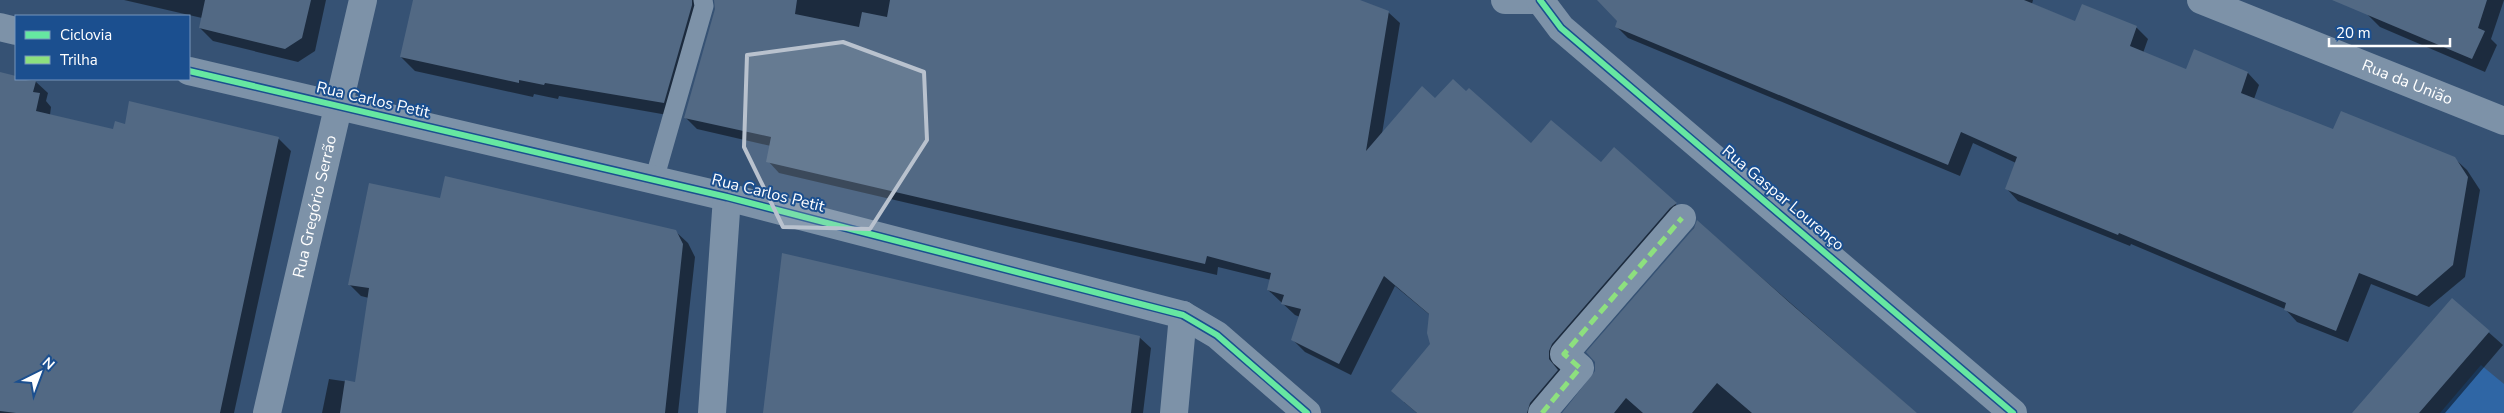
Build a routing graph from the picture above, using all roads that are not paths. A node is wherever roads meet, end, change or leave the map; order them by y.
1 (362, 0) edge
2 (703, 0) edge
3 (1505, 0) edge
4 (1540, 0) edge
5 (2201, 0) edge
6 (0, 27) edge
7 (15, 30) edge
8 (190, 71) edge
9 (338, 106) junction
10 (2504, 121) edge
11 (654, 180) junction
12 (727, 197) junction
13 (1682, 218) dead end
14 (1182, 315) junction
15 (267, 413) edge
16 (712, 413) edge
17 (1174, 413) edge
18 (1307, 413) edge
19 (1542, 413) edge
20 (2013, 413) edge

1 - 9 street, Rua Gregório Serrão
2 - 11 lane
3 - 4 street
4 - 20 street, Rua Gaspar Lourenço
5 - 10 street, Rua da União
6 - 7 street
8 - 9 street, Rua Carlos Petit
9 - 11 street, Rua Carlos Petit
9 - 15 street, Rua Gregório Serrão
11 - 12 street, Rua Carlos Petit
12 - 14 street, Rua Carlos Petit
12 - 16 street
13 - 19 street
14 - 17 street
14 - 18 street, Rua Carlos Petit

